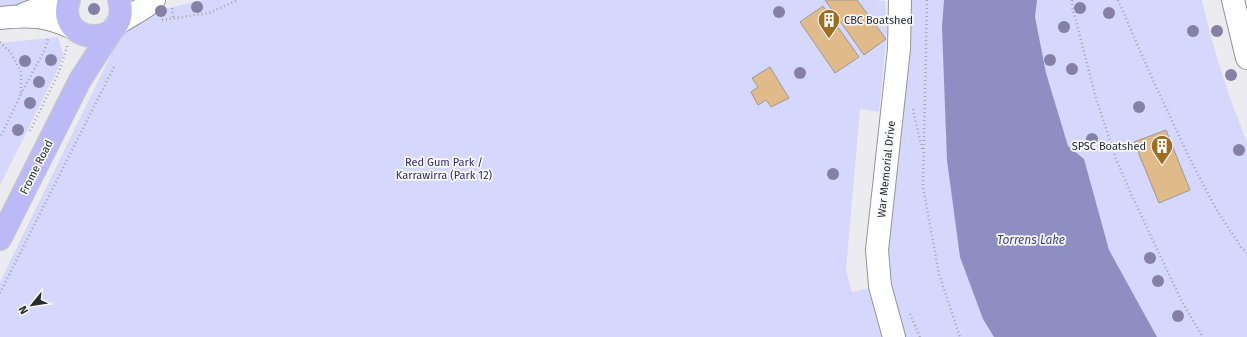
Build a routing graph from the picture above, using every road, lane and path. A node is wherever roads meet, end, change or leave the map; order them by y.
1 (61, 0) edge
2 (70, 0) edge
3 (119, 0) edge
4 (154, 0) edge
5 (238, 0) edge
6 (900, 0) edge
7 (927, 0) edge
8 (1072, 0) edge
9 (1118, 0) edge
10 (1233, 0) edge
11 (172, 13) dead end
12 (8, 17) edge
13 (115, 27) junction
14 (72, 35) junction
15 (48, 38) dead end
16 (0, 42) edge
17 (1247, 58) edge
18 (116, 62) dead end
19 (21, 94) junction
20 (72, 95) junction
21 (911, 102) dead end
22 (28, 136) dead end
23 (0, 138) edge
24 (924, 153) junction
25 (0, 239) edge
26 (1247, 253) edge
27 (0, 293) edge
28 (909, 311) dead end
29 (894, 337) edge
30 (920, 337) edge
31 (960, 337) edge
32 (1203, 337) edge

1 - 12 street
2 - 14 main road, Frome Road
3 - 13 main road
4 - 13 street
5 - 11 path
6 - 29 street, War Memorial Drive
7 - 24 path
8 - 32 path
9 - 26 path
10 - 17 street
12 - 14 street
13 - 14 main road
13 - 20 main road, Frome Road
14 - 20 main road, Frome Road
14 - 22 path
15 - 19 path
16 - 19 path
18 - 27 path
19 - 23 path
20 - 25 main road, Frome Road
21 - 24 path
24 - 31 path
28 - 30 path

